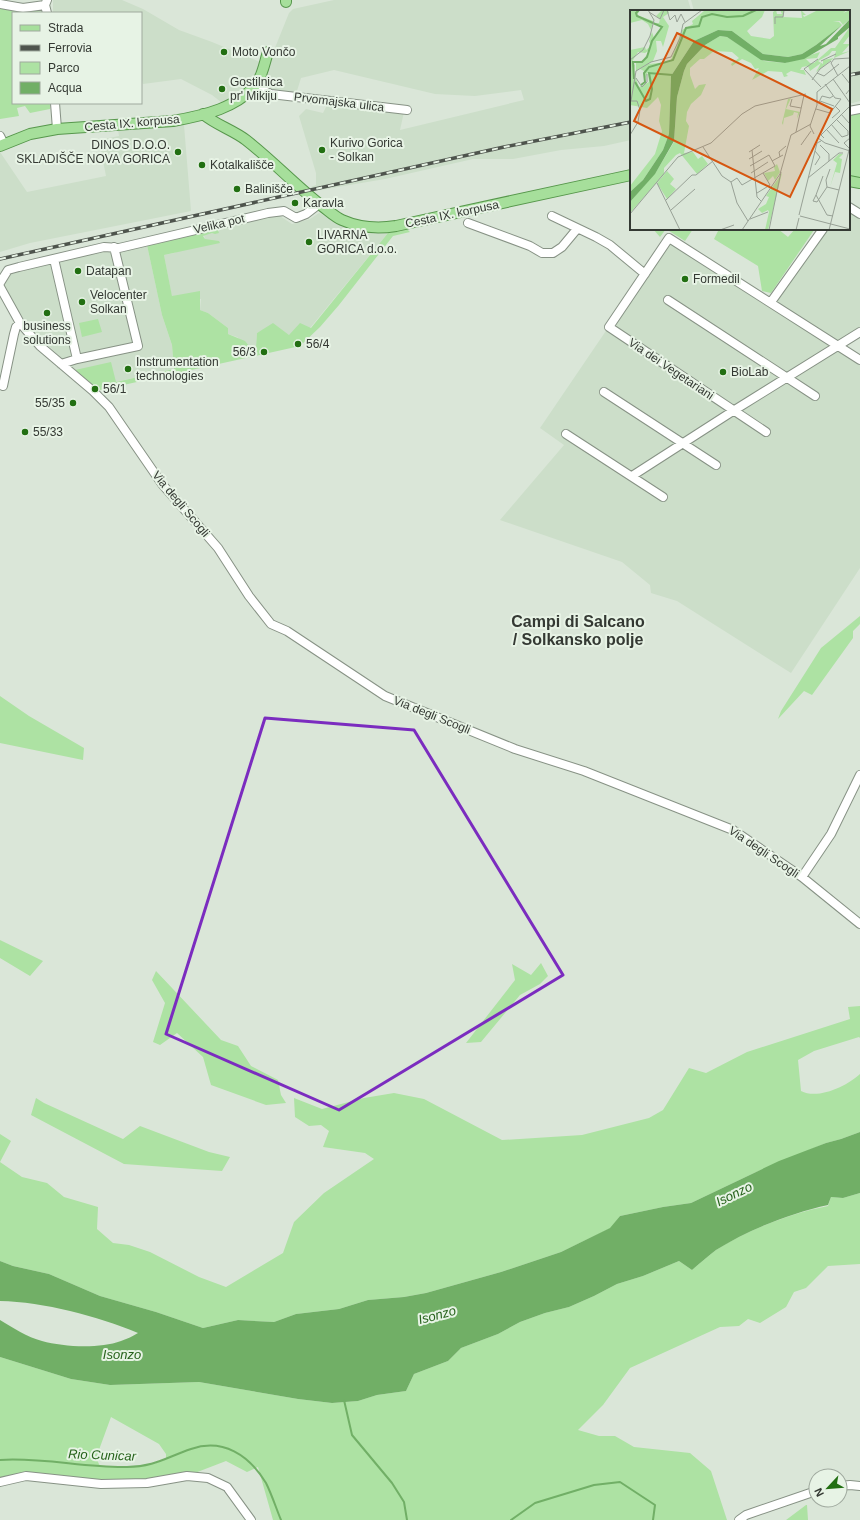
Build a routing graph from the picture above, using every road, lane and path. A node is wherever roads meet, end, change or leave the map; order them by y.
1 (0, 4) edge
2 (46, 6) edge
3 (268, 52) dead end
4 (254, 86) junction
5 (56, 104) edge
6 (860, 109) edge
7 (407, 110) dead end
8 (850, 111) edge
9 (202, 114) junction
10 (57, 129) junction
11 (1, 142) edge
12 (630, 174) edge
13 (850, 181) edge
14 (860, 183) edge
15 (319, 204) junction
16 (850, 208) edge
17 (860, 214) edge
18 (552, 216) dead end
19 (468, 223) dead end
20 (578, 229) junction
21 (822, 230) edge
22 (114, 247) junction
23 (54, 259) junction
24 (645, 274) junction
25 (0, 283) edge
26 (0, 287) edge
27 (668, 300) dead end
28 (771, 302) junction
29 (20, 322) junction
30 (860, 332) edge
31 (839, 345) junction
32 (77, 359) junction
33 (860, 360) edge
34 (61, 364) junction
35 (786, 378) junction
36 (3, 386) dead end
37 (604, 392) dead end
38 (815, 396) dead end
39 (733, 411) junction
40 (766, 432) dead end
41 (566, 434) dead end
42 (682, 443) junction
43 (716, 465) dead end
44 (632, 476) junction
45 (663, 497) dead end
46 (860, 775) edge
47 (802, 877) junction
48 (860, 924) edge
49 (0, 1482) edge
50 (848, 1485) edge
51 (860, 1486) edge
52 (808, 1494) edge
53 (251, 1520) edge
54 (739, 1520) edge

1 - 2 street
3 - 4 main road
4 - 7 street, Prvomajska ulica
4 - 9 main road
5 - 10 street
6 - 8 street
9 - 10 main road, Cesta IX. korpusa
9 - 15 main road, Cesta IX. korpusa
10 - 11 main road, Cesta IX. korpusa
12 - 15 main road, Cesta IX. korpusa
13 - 14 main road
15 - 22 street, Velika pot
16 - 17 street
18 - 20 street
19 - 20 street
20 - 24 street
21 - 28 street
22 - 23 street, Velika pot
22 - 32 street
23 - 25 street, Velika pot
23 - 32 street
24 - 28 street
24 - 39 street, Via dei Vegetariani
26 - 29 street
27 - 35 street
28 - 31 street
29 - 34 street
29 - 36 street
30 - 31 street
31 - 33 street
31 - 35 street
32 - 34 street
34 - 47 street, Via degli Scogli
35 - 38 street
35 - 39 street
37 - 42 street
39 - 40 street, Via dei Vegetariani
39 - 42 street
41 - 44 street
42 - 43 street
42 - 44 street
44 - 45 street
46 - 47 street
47 - 48 street, Via degli Scogli
49 - 53 street
50 - 51 street
52 - 54 street

